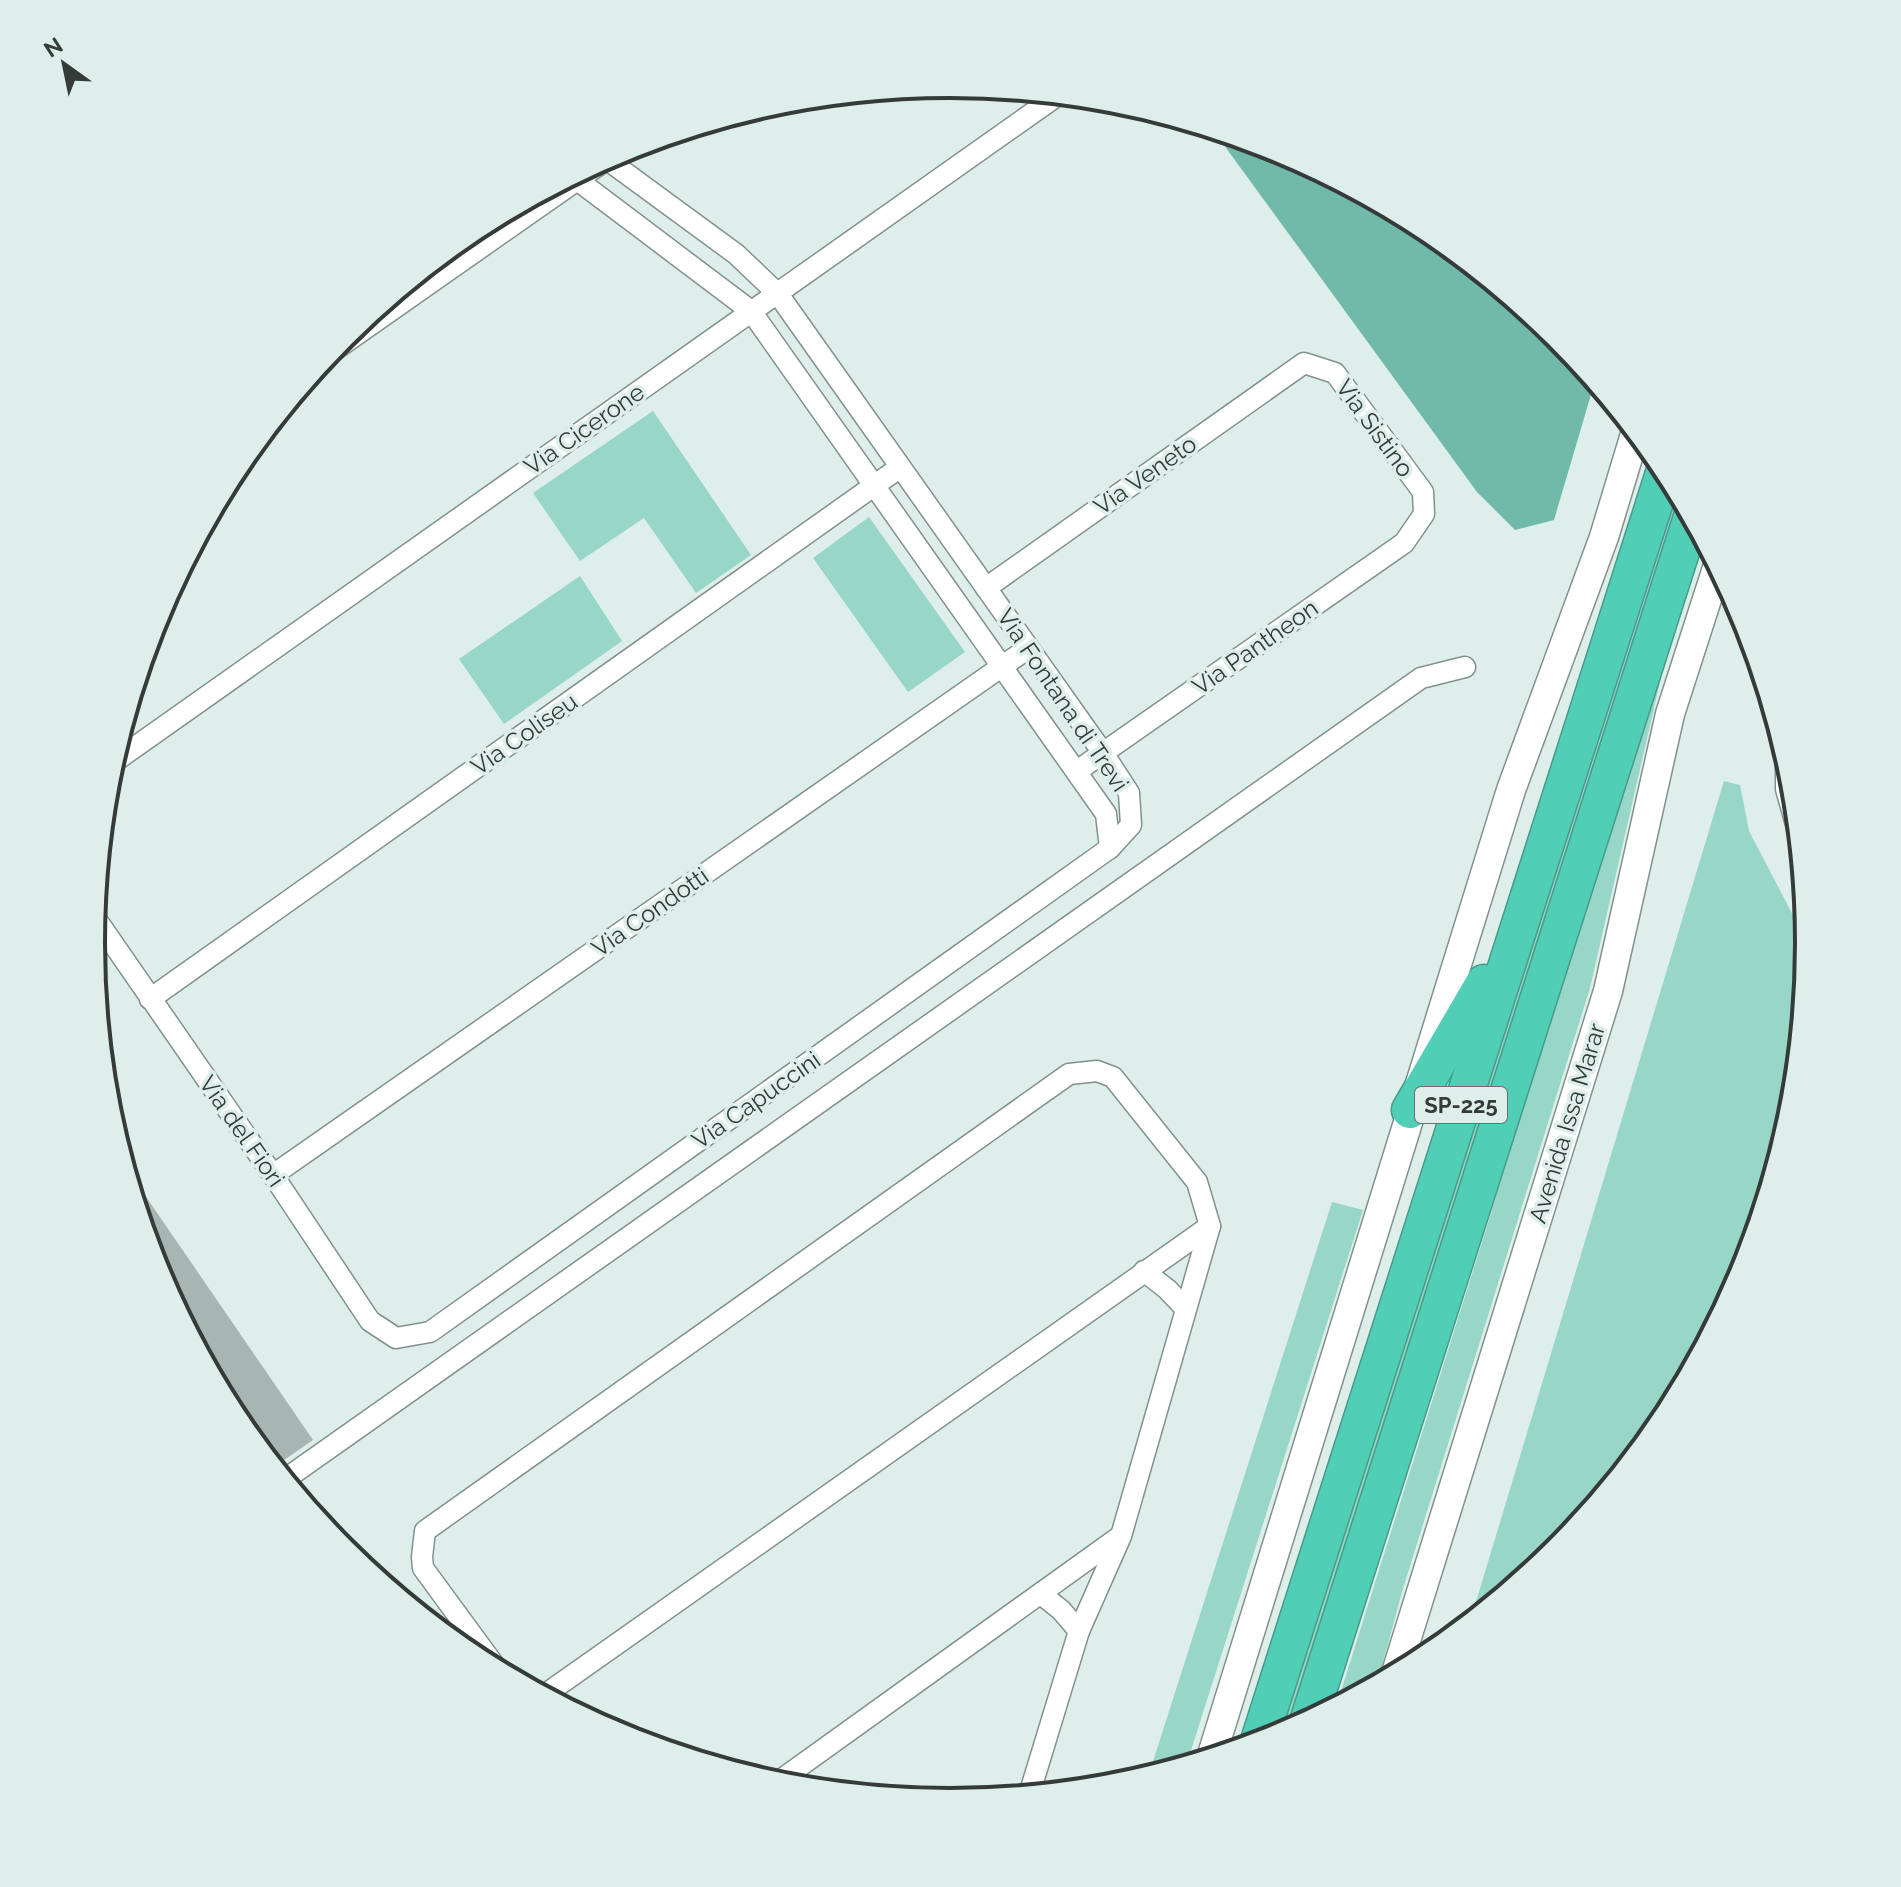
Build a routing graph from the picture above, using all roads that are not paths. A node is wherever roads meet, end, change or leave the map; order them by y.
1 (1046, 104) edge
2 (621, 165) edge
3 (582, 183) edge
4 (531, 209) edge
5 (778, 294) junction
6 (393, 308) edge
7 (751, 311) junction
8 (1304, 363) joint
9 (1632, 444) edge
10 (899, 468) junction
11 (1660, 484) edge
12 (873, 487) junction
13 (1424, 514) joint
14 (1688, 530) edge
15 (1713, 579) edge
16 (986, 588) junction
17 (1027, 649) junction
18 (1003, 665) junction
19 (1465, 667) dead end
20 (127, 752) edge
21 (1103, 753) junction
22 (1077, 771) junction
23 (1110, 848) junction
24 (1518, 926) junction
25 (105, 933) edge
26 (150, 999) junction
27 (1410, 1110) junction
28 (273, 1175) junction
29 (1210, 1226) junction
30 (1144, 1271) junction
31 (1185, 1308) junction
32 (396, 1338) joint
33 (293, 1474) edge
34 (1121, 1536) junction
35 (1041, 1594) junction
36 (1345, 1608) junction
37 (1079, 1631) junction
38 (481, 1647) edge
39 (1400, 1659) edge
40 (553, 1689) edge
41 (1330, 1699) edge
42 (1313, 1707) edge
43 (1263, 1729) edge
44 (1215, 1746) edge
45 (790, 1774) edge
46 (1032, 1785) edge

1 - 5 street, Via Cicerone
2 - 5 street, Via Fontana di Trevi
3 - 7 street, Via Fontana di Trevi
4 - 6 street
5 - 7 street, Via Cicerone
5 - 10 street, Via Fontana di Trevi
7 - 12 street, Via Fontana di Trevi
7 - 20 street, Via Cicerone
8 - 13 street, Via Sistino
8 - 16 street, Via Veneto
9 - 27 street
10 - 12 street, Via Coliseu
10 - 16 street, Via Fontana di Trevi
11 - 24 highway, SP-225
12 - 18 street, Via Fontana di Trevi
12 - 26 street, Via Coliseu
13 - 21 street, Via Pantheon
14 - 36 highway, SP-225
15 - 39 street, Avenida Issa Marar
16 - 17 street, Via Fontana di Trevi
17 - 18 street, Via Condotti
17 - 21 street, Via Fontana di Trevi
18 - 22 street, Via Fontana di Trevi
18 - 28 street, Via Condotti
19 - 33 street
21 - 22 street, Via Pantheon
21 - 23 street, Via Fontana di Trevi
22 - 23 street, Via Fontana di Trevi
23 - 32 street, Via Capuccini
24 - 27 highway
24 - 43 highway, SP-225
25 - 26 street, Via del Fiori
26 - 28 street, Via del Fiori
27 - 44 street
28 - 32 street, Via del Fiori
29 - 30 street
29 - 31 street
29 - 38 street
30 - 31 street
30 - 40 street
31 - 34 street
34 - 35 street
34 - 37 street
35 - 37 street
35 - 45 street
36 - 41 highway
36 - 42 highway, SP-225
37 - 46 street

